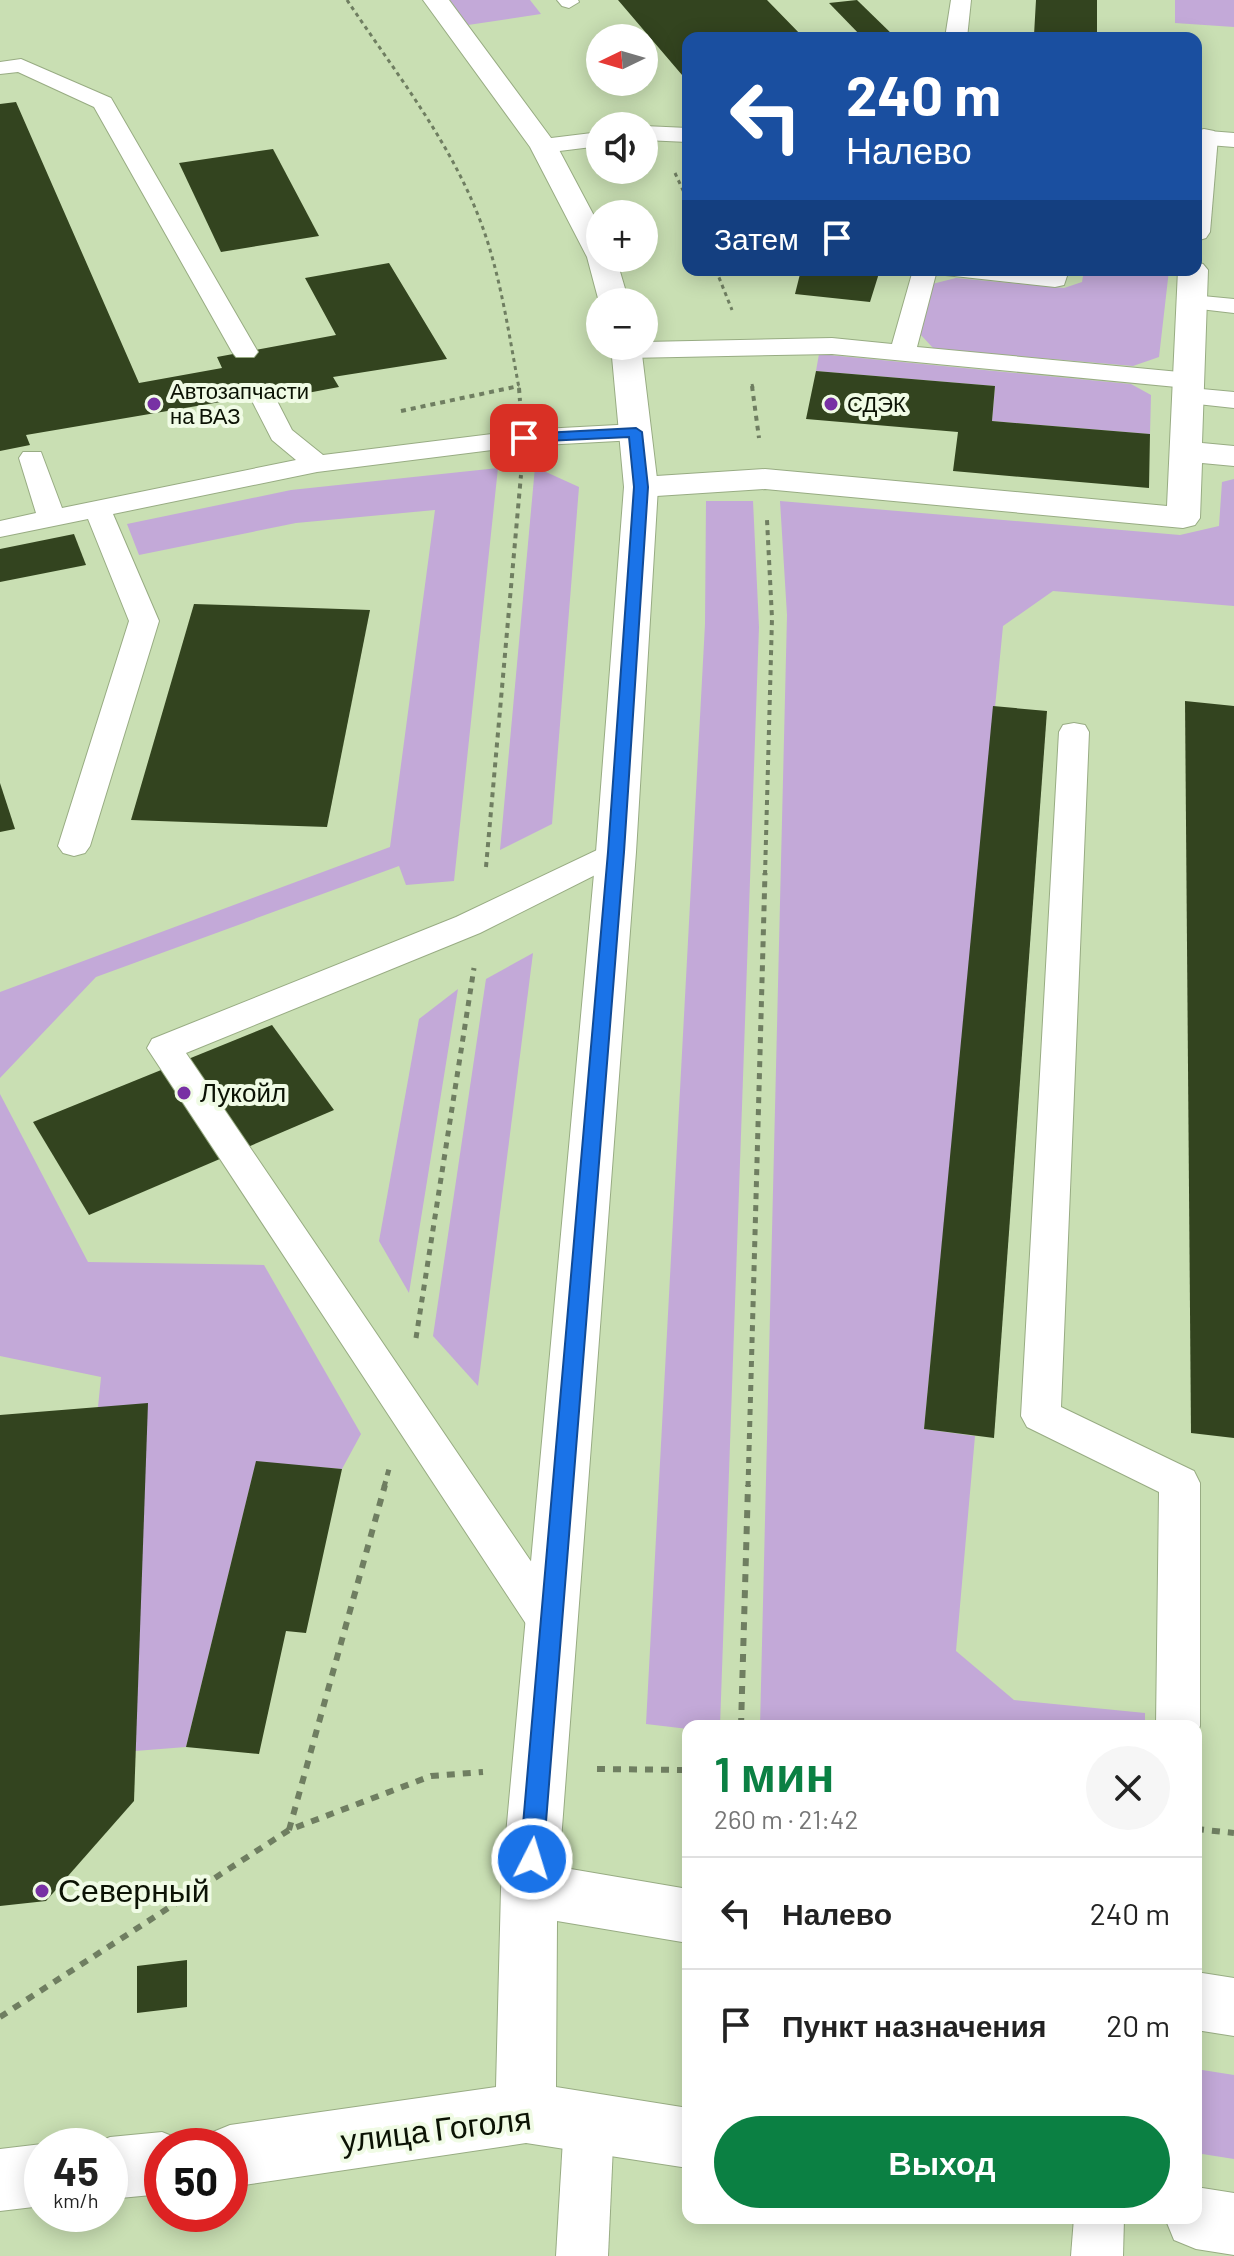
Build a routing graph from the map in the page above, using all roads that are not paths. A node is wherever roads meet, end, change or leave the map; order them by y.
1 (436, 0) edge
2 (961, 0) edge
3 (957, 32) edge
4 (0, 68) edge
5 (658, 134) edge
6 (682, 135) edge
7 (1202, 137) edge
8 (1234, 140) edge
9 (586, 141) edge
10 (543, 146) junction
11 (586, 229) edge
12 (923, 276) edge
13 (1011, 276) edge
14 (1056, 276) edge
15 (1193, 276) edge
16 (1192, 302) junction
17 (1234, 306) edge
18 (658, 347) edge
19 (245, 352) dead end
20 (902, 354) junction
21 (628, 360) edge
22 (1189, 388) junction
23 (1234, 400) edge
24 (265, 401) dead end
25 (636, 432) junction
26 (1185, 451) junction
27 (1234, 456) edge
28 (32, 458) dead end
29 (317, 464) junction
30 (641, 487) junction
31 (98, 510) junction
32 (52, 519) junction
33 (0, 529) edge
34 (1074, 732) dead end
35 (74, 846) dead end
36 (616, 852) junction
37 (551, 1626) junction
38 (1178, 1720) edge
39 (529, 1889) junction
40 (682, 1915) edge
41 (1202, 2002) edge
42 (1234, 2007) edge
43 (526, 2113) junction
44 (589, 2123) junction
45 (682, 2137) edge
46 (248, 2154) edge
47 (24, 2177) edge
48 (0, 2180) edge
49 (1202, 2219) edge
50 (1099, 2224) edge
51 (1234, 2224) edge
52 (582, 2256) edge
53 (1097, 2256) edge

1 - 10 main road
2 - 3 lane
4 - 19 lane
5 - 6 lane
7 - 8 lane
9 - 10 lane
10 - 11 main road
12 - 20 lane
13 - 14 lane
15 - 16 main road
16 - 17 lane
16 - 22 main road
18 - 20 lane
20 - 22 lane
21 - 25 main road
22 - 23 lane
22 - 26 main road
24 - 29 lane
25 - 29 lane
25 - 30 main road
26 - 27 main road
26 - 30 main road
28 - 32 lane
29 - 31 lane
30 - 36 main road
31 - 32 lane
31 - 35 lane
32 - 33 lane
34 - 38 lane
36 - 37 main road
36 - 37 lane
37 - 39 main road
39 - 40 main road
39 - 43 main road
41 - 42 main road
43 - 44 main road, улица Гоголя
43 - 46 main road, улица Гоголя
44 - 45 main road, улица Гоголя
44 - 52 lane
47 - 48 main road
49 - 51 main road
50 - 53 lane

